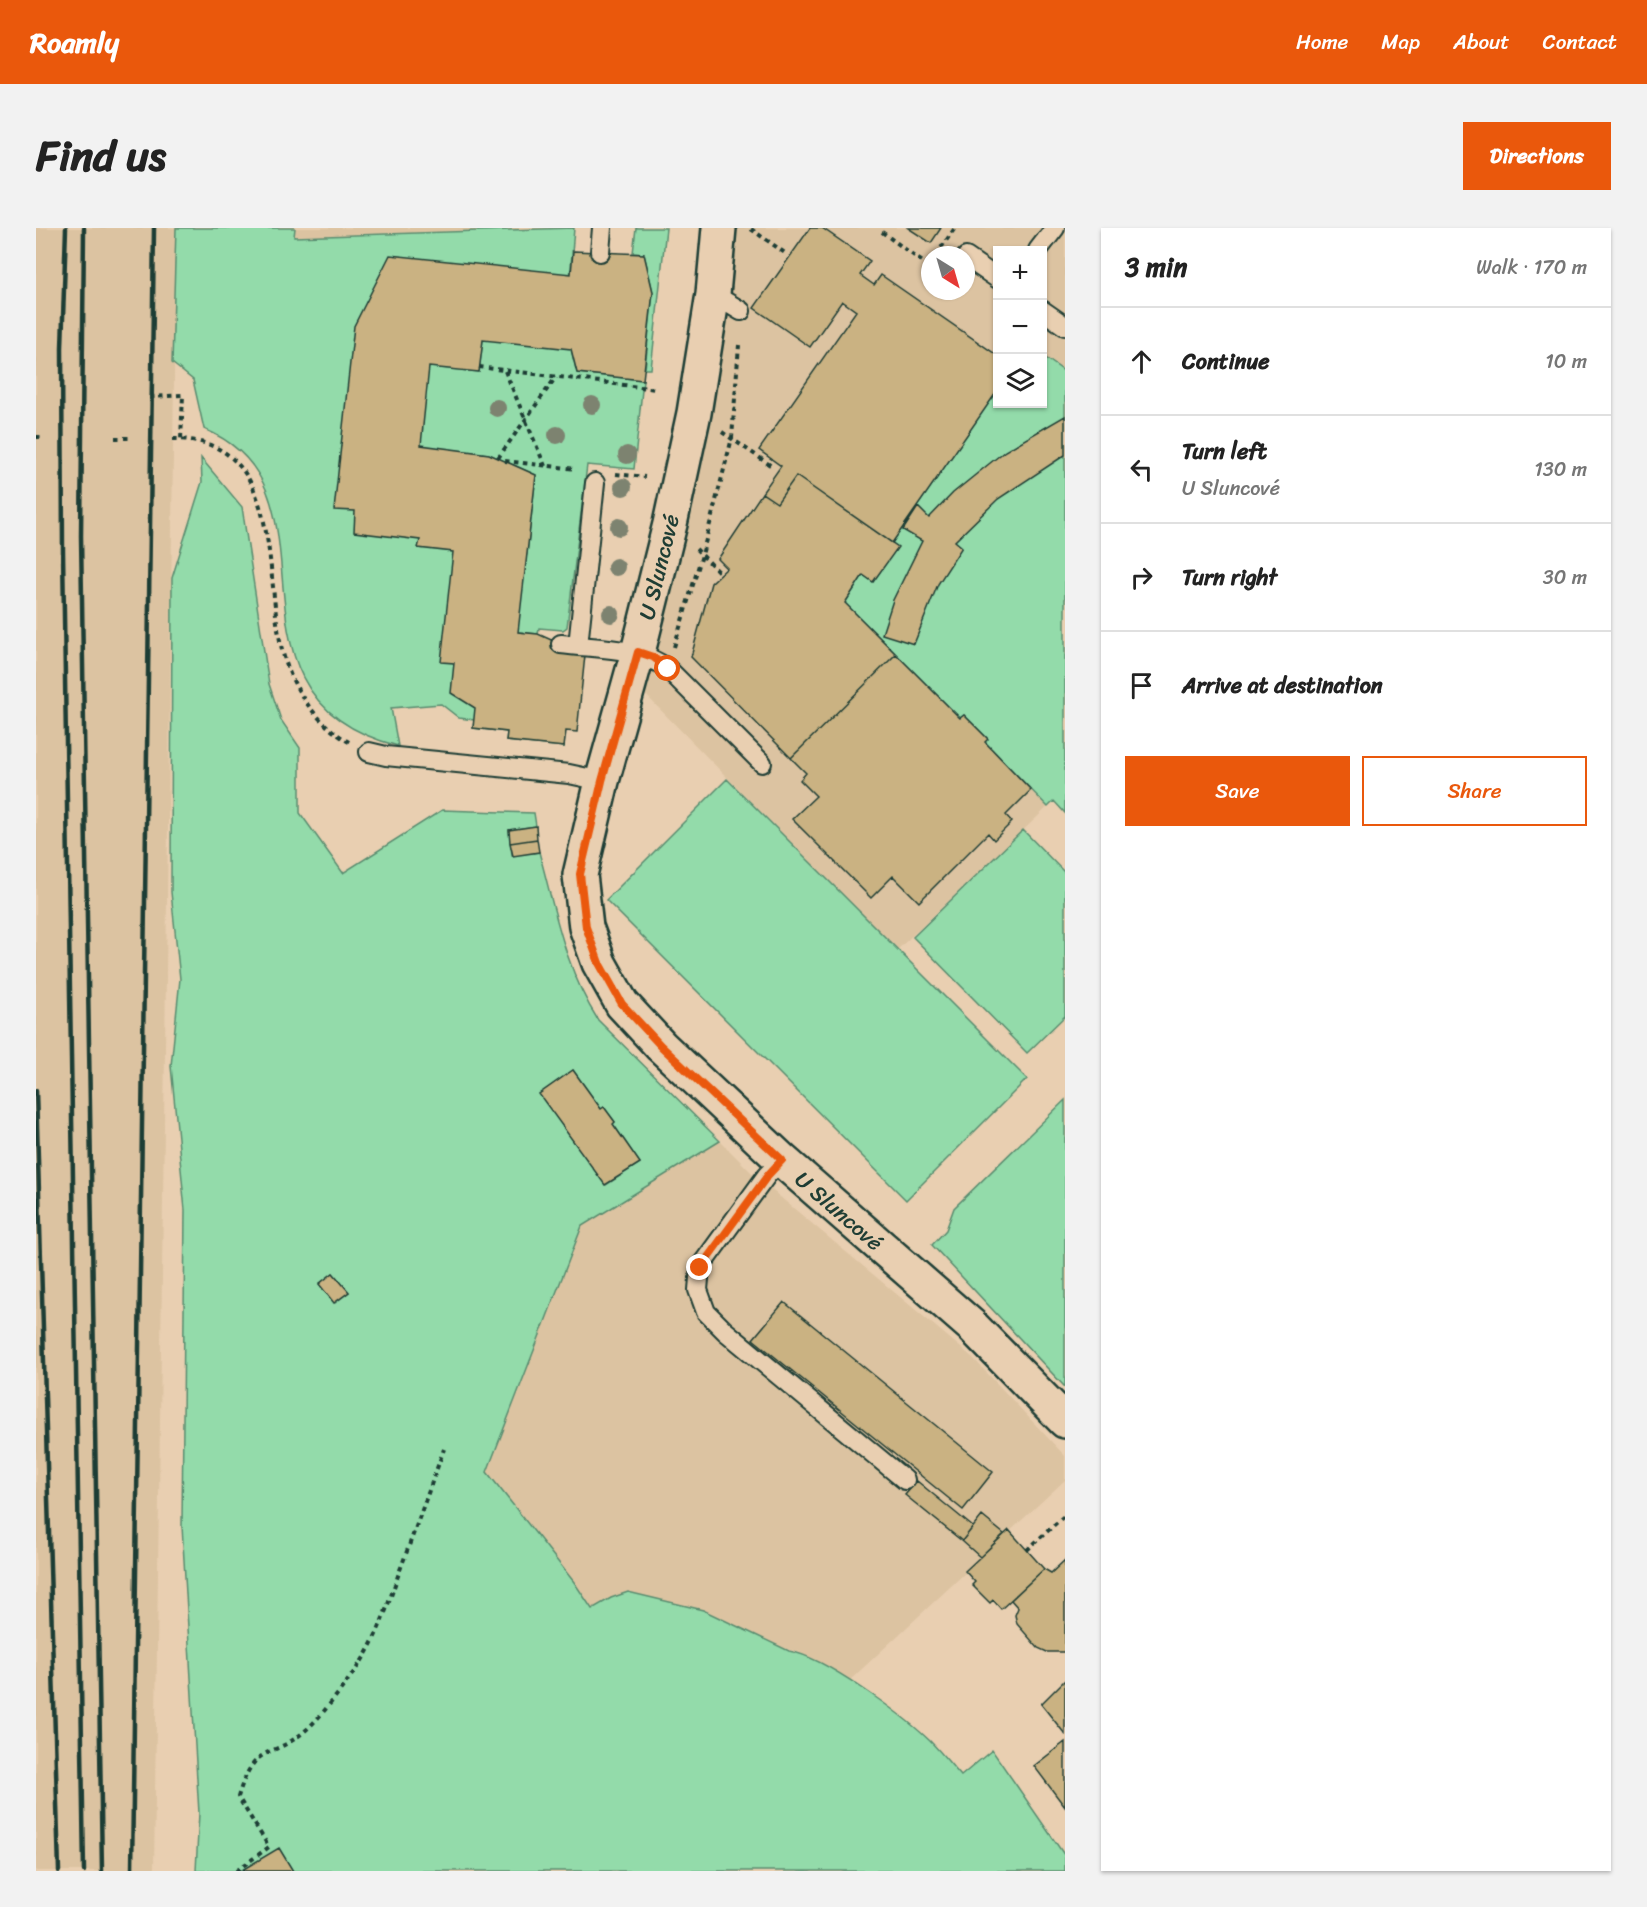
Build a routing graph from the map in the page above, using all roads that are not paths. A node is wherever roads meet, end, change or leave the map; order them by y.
1 (602, 228) edge
2 (719, 228) edge
3 (1055, 228) edge
4 (1041, 246) edge
5 (600, 252) dead end
6 (975, 263) edge
7 (993, 276) edge
8 (713, 294) junction
9 (741, 311) road end
10 (1047, 313) edge
11 (1065, 326) edge
12 (595, 483) dead end
13 (638, 652) junction
14 (369, 752) road end
15 (762, 763) dead end
16 (602, 781) junction
17 (782, 1160) junction
18 (1065, 1421) edge
19 (905, 1480) dead end

1 - 5 lane
2 - 8 street, U Sluncové
3 - 4 lane
6 - 7 lane
8 - 9 lane
8 - 13 street, U Sluncové
10 - 11 lane
12 - 13 lane
13 - 15 lane
13 - 16 street, U Sluncové
14 - 16 lane
16 - 17 street, U Sluncové
17 - 18 street, U Sluncové
17 - 19 lane

